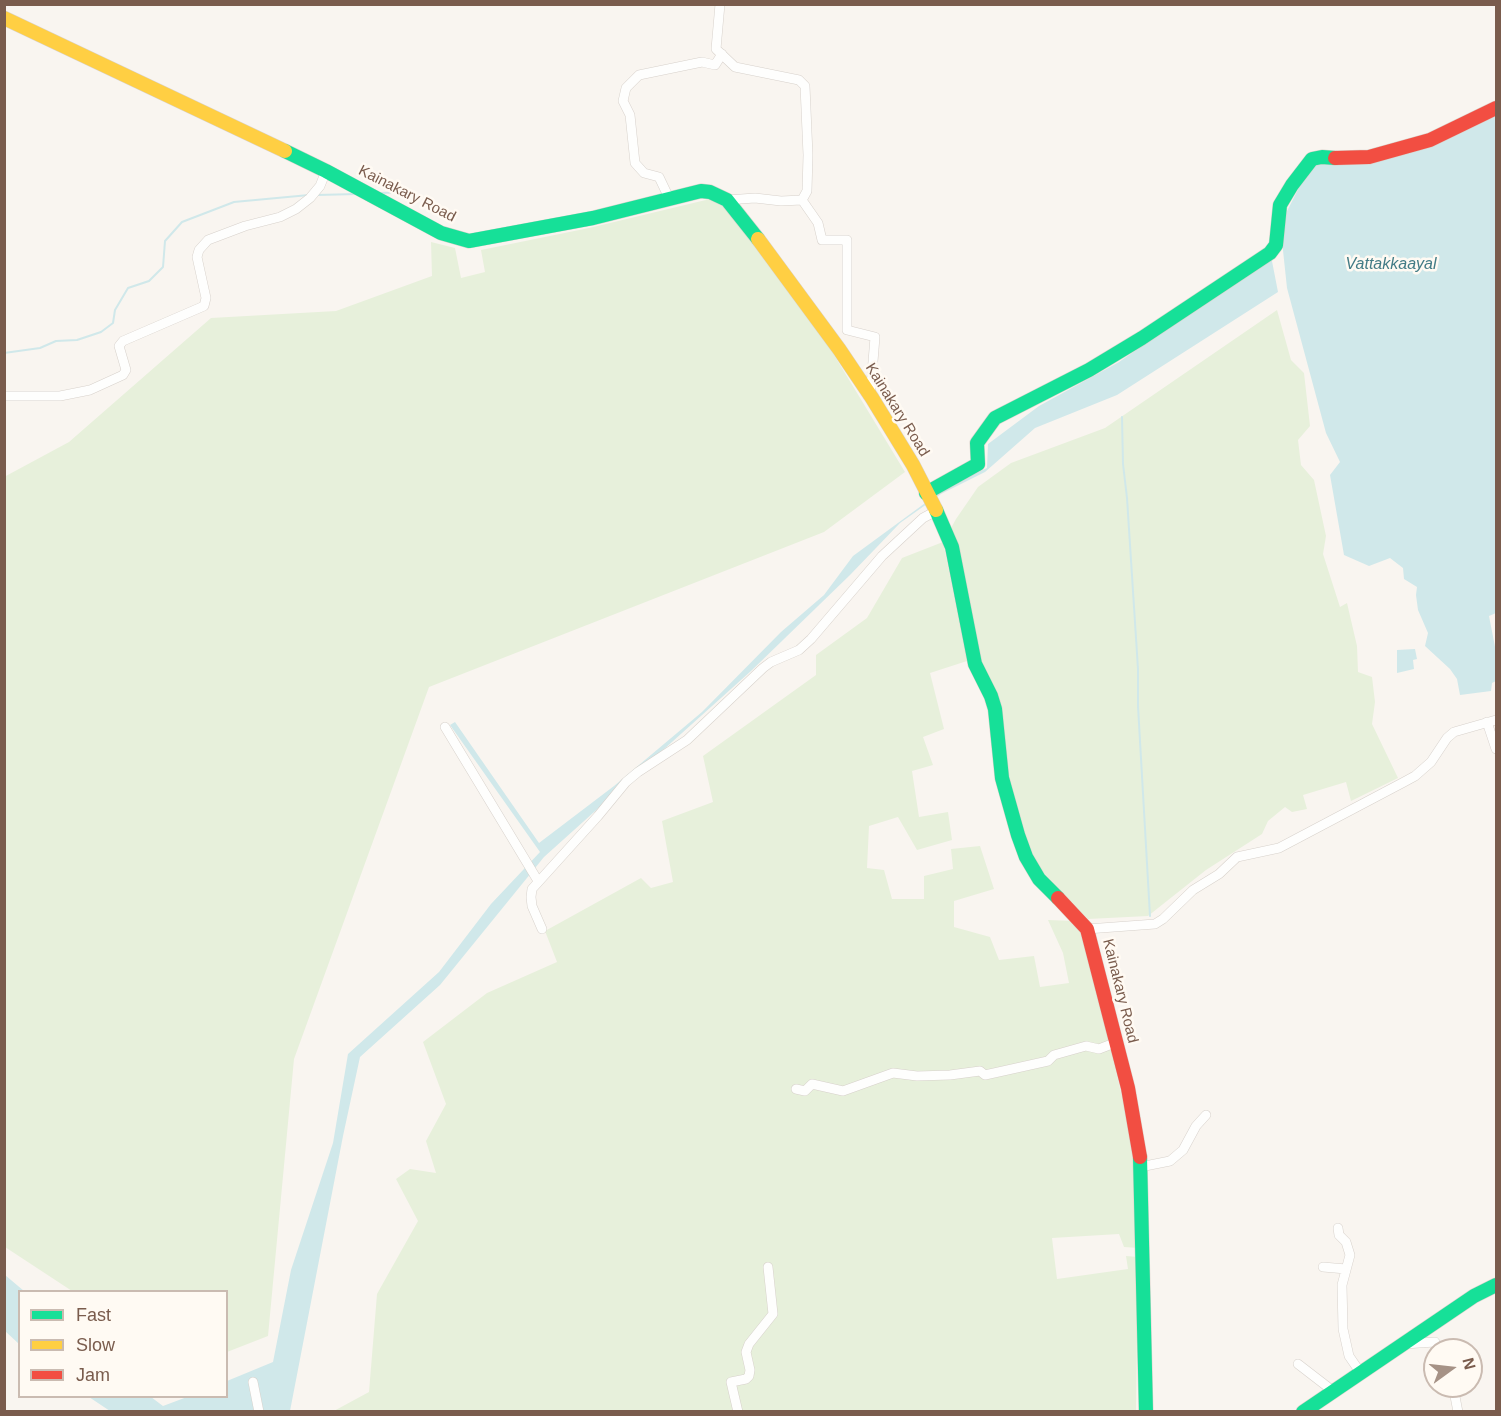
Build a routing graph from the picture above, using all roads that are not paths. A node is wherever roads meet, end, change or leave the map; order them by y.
1 (720, 4) edge
2 (4, 18) edge
3 (722, 54) junction
4 (1497, 108) edge
5 (328, 172) junction
6 (669, 198) junction
7 (727, 200) junction
8 (802, 200) junction
9 (869, 394) junction
10 (4, 396) edge
11 (931, 501) junction
12 (1492, 721) edge
13 (445, 727) dead end
14 (1497, 749) edge
15 (538, 881) junction
16 (542, 929) dead end
17 (1087, 929) junction
18 (1117, 1042) junction
19 (796, 1089) dead end
20 (1206, 1115) dead end
21 (1140, 1167) junction
22 (1338, 1228) dead end
23 (768, 1267) dead end
24 (1323, 1267) dead end
25 (1346, 1269) junction
26 (1497, 1285) edge
27 (1423, 1343) edge
28 (1401, 1344) junction
29 (1298, 1364) dead end
30 (1360, 1372) junction
31 (253, 1382) dead end
32 (1333, 1391) junction
33 (259, 1412) edge
34 (738, 1412) edge
35 (1146, 1412) edge
36 (1303, 1412) edge

1 - 3 street
2 - 5 main road, Kainakary Road
3 - 6 street
3 - 8 street
4 - 11 main road
5 - 6 main road, Kainakary Road
5 - 10 street
6 - 7 main road, Kainakary Road
7 - 8 street
7 - 9 main road, Kainakary Road
8 - 9 street
9 - 11 main road, Kainakary Road
11 - 15 street
11 - 17 main road, Kainakary Road
12 - 14 street
12 - 17 street
13 - 15 street
15 - 16 street
17 - 18 main road, Kainakary Road
18 - 19 street
18 - 21 main road, Kainakary Road
20 - 21 street
21 - 35 main road, Kainakary Road
22 - 25 street
23 - 34 street
24 - 25 street
25 - 30 street
26 - 28 main road
27 - 28 street
28 - 30 main road
29 - 32 street
30 - 32 main road
31 - 33 street
32 - 36 main road

